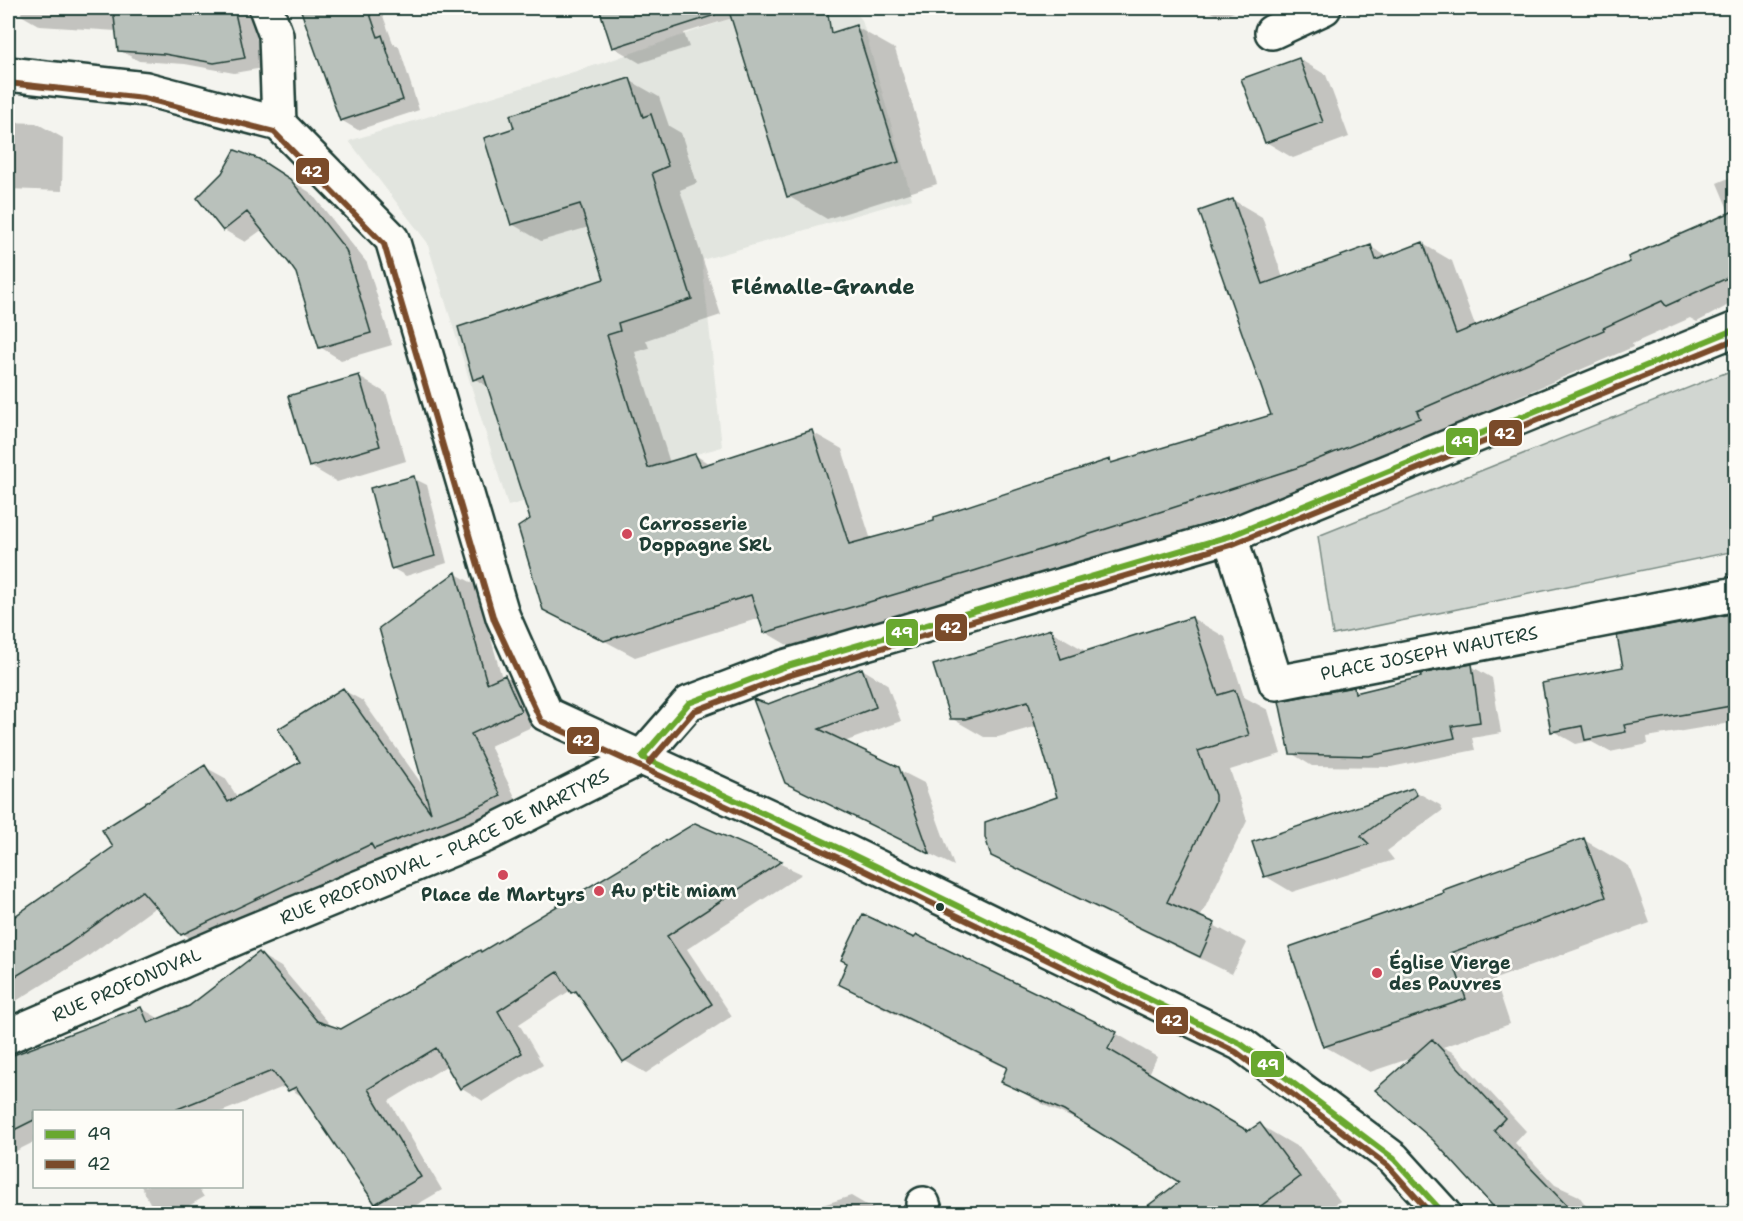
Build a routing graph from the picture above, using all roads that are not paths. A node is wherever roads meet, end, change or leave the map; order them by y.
1 (266, 8) edge
2 (1324, 8) edge
3 (1272, 32) dead end
4 (8, 74) edge
5 (279, 124) junction
6 (1736, 329) edge
7 (1230, 536) junction
8 (1736, 594) edge
9 (642, 757) junction
10 (245, 934) joint
11 (8, 1036) edge
12 (1444, 1214) edge

1 - 5 street
2 - 3 street
4 - 5 street
5 - 9 street
6 - 7 street
7 - 8 street, PLACE JOSEPH WAUTERS
7 - 9 street
9 - 10 street, RUE PROFONDVAL - PLACE DE MARTYRS
9 - 12 street
10 - 11 street, RUE PROFONDVAL

